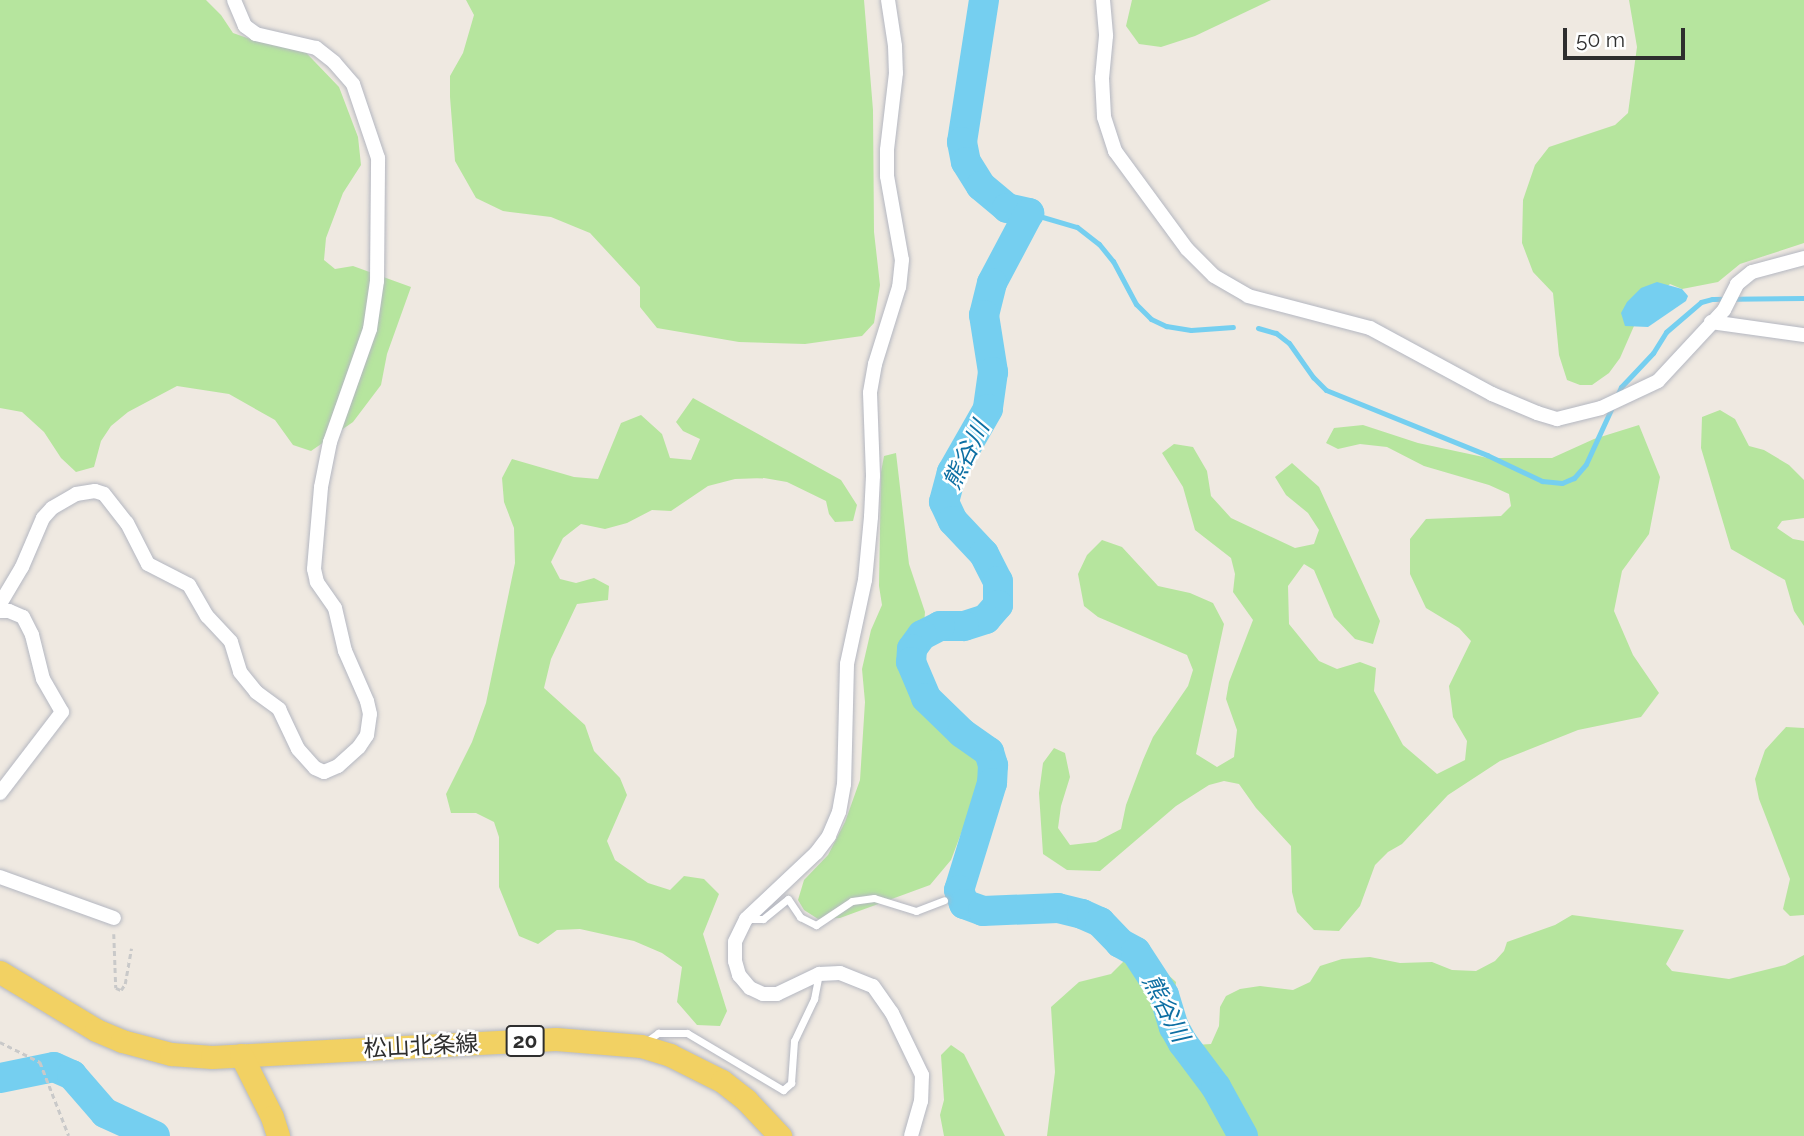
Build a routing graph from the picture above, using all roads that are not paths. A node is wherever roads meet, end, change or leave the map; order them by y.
1 (234, 0) edge
2 (888, 0) edge
3 (1103, 0) edge
4 (1804, 258) edge
5 (1711, 322) junction
6 (1804, 335) edge
7 (0, 604) edge
8 (0, 611) edge
9 (0, 793) edge
10 (0, 877) edge
11 (944, 900) dead end
12 (114, 918) road end
13 (746, 919) junction
14 (0, 972) edge
15 (819, 974) junction
16 (641, 1046) junction
17 (241, 1055) junction
18 (771, 1132) edge
19 (278, 1136) edge
20 (911, 1136) edge

1 - 7 street
2 - 13 street
3 - 5 street
4 - 5 street
5 - 6 street
8 - 9 street
10 - 12 street
11 - 13 lane
13 - 15 street
14 - 17 main road, 松山北条線 / 20
15 - 16 lane
15 - 20 street
16 - 17 main road, 松山北条線 / 20
16 - 18 main road, 松山北条線 / 20
17 - 19 main road

